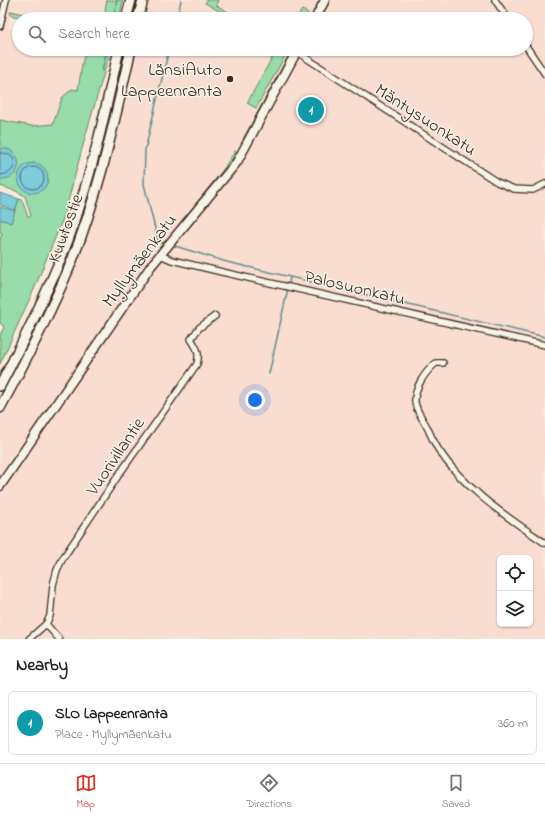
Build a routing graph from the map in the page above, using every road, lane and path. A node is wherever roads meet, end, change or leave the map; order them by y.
1 (6, 0) edge
2 (131, 0) edge
3 (143, 0) edge
4 (325, 0) edge
5 (495, 0) edge
6 (128, 12) edge
7 (140, 12) edge
8 (319, 12) edge
9 (503, 12) edge
10 (0, 26) edge
11 (117, 56) edge
12 (129, 56) edge
13 (294, 56) edge
14 (306, 56) edge
15 (533, 56) edge
16 (545, 74) edge
17 (545, 184) edge
18 (160, 255) junction
19 (215, 316) dead end
20 (545, 345) edge
21 (443, 363) dead end
22 (0, 386) edge
23 (0, 408) edge
24 (0, 486) edge
25 (545, 542) edge
26 (46, 624) junction
27 (29, 639) edge
28 (59, 639) edge

1 - 10 street
2 - 6 highway
3 - 7 highway
4 - 8 main road
5 - 9 street
11 - 22 highway, Kuutostie
12 - 23 highway, Kuutostie
13 - 18 main road, Myllymäenkatu
14 - 17 street, Mäntysuonkatu
15 - 16 street
18 - 20 street, Palosuonkatu
18 - 24 main road, Myllymäenkatu
19 - 26 street, Vuorivillantie
21 - 25 street
26 - 27 street
26 - 28 street

